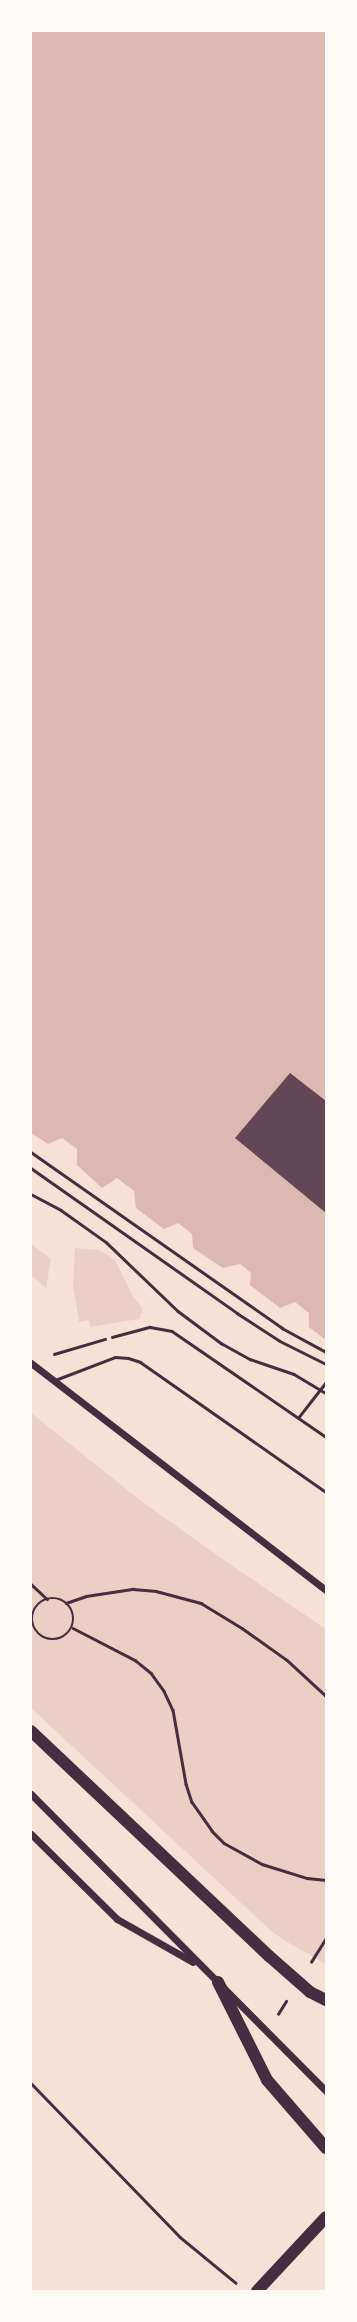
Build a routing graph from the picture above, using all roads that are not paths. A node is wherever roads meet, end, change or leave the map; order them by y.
1 (31, 1363) edge
2 (53, 1380) junction
3 (326, 1492) edge
4 (326, 1590) edge
5 (31, 1730) edge
6 (31, 1794) edge
7 (31, 1834) edge
8 (200, 1966) junction
9 (218, 1982) junction
10 (326, 2000) edge
11 (326, 2090) edge
12 (326, 2148) edge
13 (326, 2216) edge
14 (257, 2291) edge

1 - 2 street
2 - 3 lane
2 - 4 street
5 - 10 highway
6 - 8 street
7 - 8 street
8 - 9 street
9 - 11 street
9 - 12 highway
13 - 14 highway

